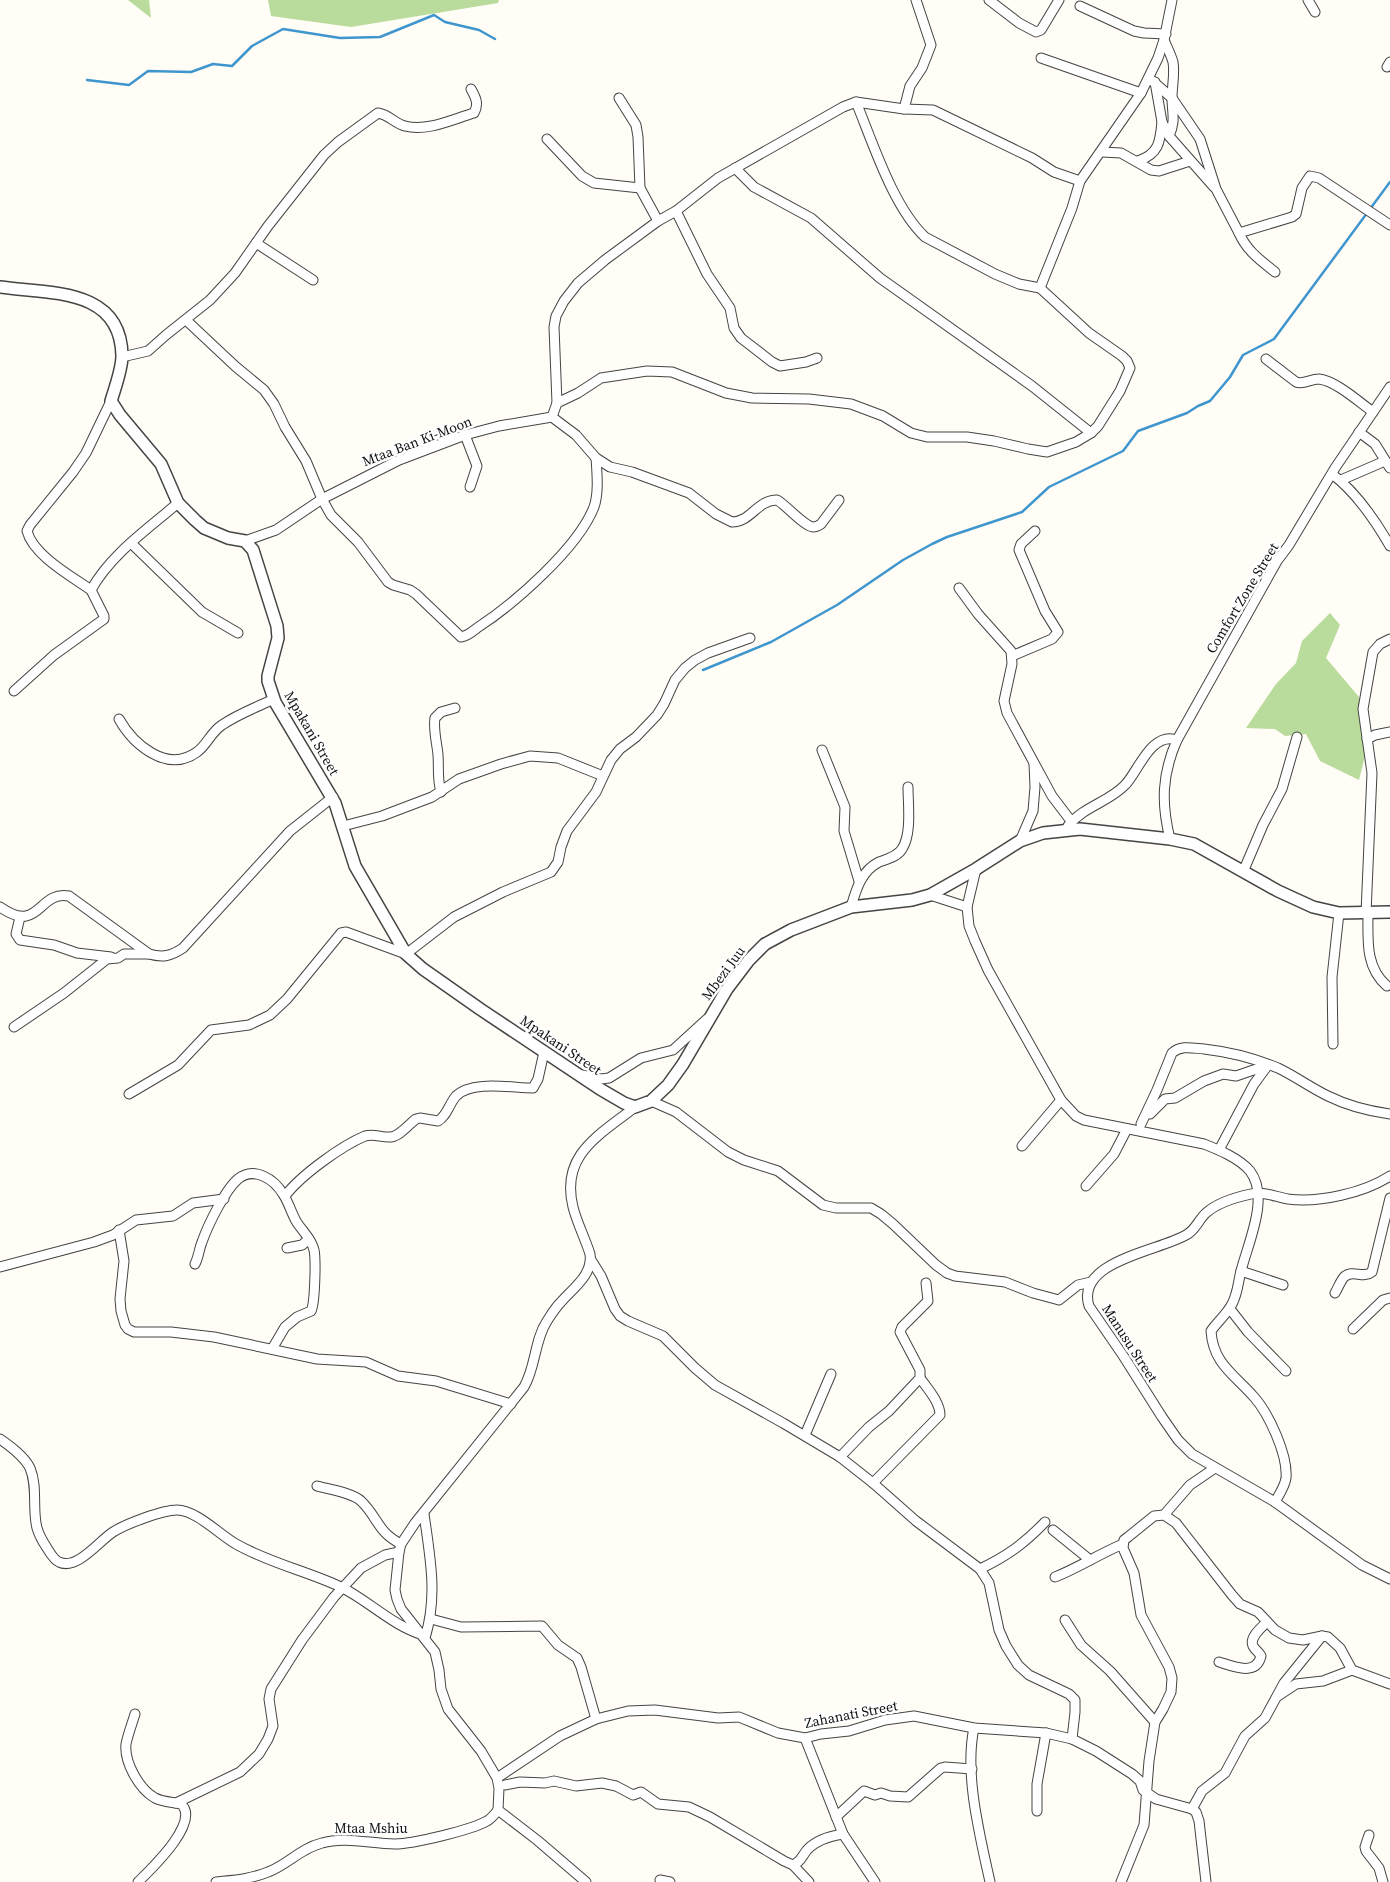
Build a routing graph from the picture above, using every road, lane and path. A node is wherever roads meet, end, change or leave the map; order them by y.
1 (916, 0) edge
2 (989, 0) edge
3 (1059, 0) edge
4 (1172, 0) edge
5 (1308, 0) edge
6 (1080, 6) dead end
7 (1315, 12) dead end
8 (1165, 37) junction
9 (1041, 58) dead end
10 (1152, 80) junction
11 (471, 89) dead end
12 (1141, 94) junction
13 (619, 98) dead end
14 (1172, 98) junction
15 (856, 102) junction
16 (904, 109) junction
17 (1162, 122) junction
18 (1169, 136) junction
19 (547, 139) dead end
20 (1102, 152) junction
21 (1190, 161) junction
22 (1138, 162) junction
23 (1209, 164) junction
24 (735, 168) junction
25 (1197, 170) junction
26 (1080, 181) junction
27 (640, 188) junction
28 (1216, 189) junction
29 (676, 211) junction
30 (658, 221) junction
31 (1390, 225) edge
32 (1239, 233) junction
33 (256, 244) junction
34 (1275, 272) dead end
35 (313, 280) dead end
36 (0, 287) edge
37 (1040, 288) junction
38 (186, 320) junction
39 (122, 357) junction
40 (817, 358) dead end
41 (1266, 359) dead end
42 (1390, 387) edge
43 (111, 401) junction
44 (558, 403) junction
45 (1373, 412) junction
46 (552, 416) junction
47 (1359, 432) junction
48 (1091, 433) junction
49 (465, 435) junction
50 (596, 458) junction
51 (1388, 465) edge
52 (1332, 474) junction
53 (1341, 480) junction
54 (470, 487) dead end
55 (322, 498) junction
56 (839, 500) dead end
57 (178, 503) junction
58 (1035, 531) dead end
59 (246, 541) junction
60 (131, 543) junction
61 (1390, 546) edge
62 (959, 588) dead end
63 (91, 590) junction
64 (238, 633) dead end
65 (750, 638) dead end
66 (1390, 639) edge
67 (1012, 656) junction
68 (14, 691) dead end
69 (274, 699) junction
70 (455, 708) dead end
71 (119, 719) dead end
72 (1390, 732) edge
73 (1297, 737) dead end
74 (1367, 739) junction
75 (1177, 740) junction
76 (822, 750) dead end
77 (1033, 758) junction
78 (603, 776) junction
79 (908, 787) dead end
80 (441, 792) junction
81 (333, 797) junction
82 (1072, 821) junction
83 (344, 826) junction
84 (1064, 830) junction
85 (1170, 839) junction
86 (1020, 841) junction
87 (976, 869) junction
88 (1243, 872) junction
89 (859, 881) junction
90 (930, 895) junction
91 (0, 907) edge
92 (851, 907) junction
93 (967, 907) junction
94 (1390, 912) edge
95 (1339, 913) junction
96 (1367, 913) junction
97 (20, 917) junction
98 (149, 954) junction
99 (406, 954) junction
100 (118, 958) junction
101 (1386, 986) dead end
102 (712, 1014) junction
103 (14, 1027) dead end
104 (1333, 1044) dead end
105 (544, 1052) junction
106 (1268, 1065) junction
107 (577, 1074) junction
108 (129, 1094) dead end
109 (651, 1100) junction
110 (1061, 1100) junction
111 (635, 1107) junction
112 (1390, 1114) edge
113 (1141, 1124) junction
114 (1127, 1129) junction
115 (1145, 1134) junction
116 (1022, 1146) dead end
117 (1219, 1150) junction
118 (1390, 1176) edge
119 (1086, 1186) dead end
120 (1258, 1192) junction
121 (284, 1196) junction
122 (1390, 1198) edge
123 (224, 1199) junction
124 (119, 1230) junction
125 (309, 1239) junction
126 (287, 1248) dead end
127 (591, 1260) junction
128 (195, 1264) dead end
129 (0, 1267) edge
130 (1241, 1271) junction
131 (1091, 1282) junction
132 (926, 1283) dead end
133 (1283, 1285) dead end
134 (1335, 1293) dead end
135 (1390, 1298) edge
136 (1230, 1309) junction
137 (1353, 1330) dead end
138 (272, 1349) junction
139 (1286, 1371) dead end
140 (830, 1374) dead end
141 (920, 1378) junction
142 (511, 1404) junction
143 (805, 1435) junction
144 (0, 1439) edge
145 (840, 1457) junction
146 (1215, 1468) junction
147 (873, 1483) junction
148 (317, 1486) dead end
149 (1275, 1502) junction
150 (424, 1514) junction
151 (1164, 1515) junction
152 (1045, 1522) dead end
153 (1053, 1530) dead end
154 (1123, 1544) junction
155 (400, 1548) junction
156 (1090, 1560) junction
157 (980, 1570) junction
158 (1055, 1577) dead end
159 (1390, 1579) edge
160 (342, 1588) junction
161 (431, 1619) junction
162 (1065, 1620) dead end
163 (1267, 1622) junction
164 (424, 1636) junction
165 (1322, 1636) junction
166 (1218, 1662) dead end
167 (1352, 1670) junction
168 (1390, 1684) edge
169 (1274, 1698) junction
170 (135, 1714) dead end
171 (596, 1719) junction
172 (1155, 1722) junction
173 (974, 1728) junction
174 (1046, 1733) junction
175 (805, 1738) junction
176 (1072, 1740) junction
177 (512, 1769) junction
178 (972, 1769) junction
179 (497, 1778) junction
180 (505, 1785) junction
181 (1146, 1793) junction
182 (176, 1803) junction
183 (498, 1806) junction
184 (1192, 1808) junction
185 (1037, 1811) dead end
186 (836, 1816) junction
187 (843, 1834) junction
188 (1369, 1836) dead end
189 (793, 1864) junction
190 (270, 1872) junction
191 (660, 1880) dead end
192 (138, 1882) edge
193 (223, 1882) edge
194 (271, 1882) edge
195 (586, 1882) edge
196 (670, 1882) edge
197 (809, 1882) edge
198 (875, 1882) edge
199 (990, 1882) edge
200 (1121, 1882) edge
201 (1206, 1882) edge
202 (1383, 1882) edge

1 - 16 street
2 - 3 street
4 - 8 street
5 - 7 street
6 - 8 street
8 - 10 street
8 - 14 street
9 - 12 street
10 - 12 street
10 - 14 street
10 - 17 street
11 - 33 street
12 - 20 street
13 - 27 street
14 - 18 street
14 - 23 street
15 - 16 street
15 - 24 street
15 - 37 street
16 - 26 street
17 - 18 street
17 - 22 street
18 - 21 street
19 - 27 street
20 - 22 street
20 - 26 street
21 - 22 street
21 - 25 street
23 - 25 street
23 - 28 street
24 - 29 street
24 - 48 street
25 - 28 street
26 - 37 street
27 - 30 street
28 - 32 street
29 - 30 street
29 - 40 street
30 - 44 street
31 - 32 street
32 - 34 street
33 - 35 street
33 - 38 street
36 - 39 street
37 - 48 street
38 - 39 street
38 - 55 street
39 - 43 street
41 - 45 street
42 - 45 street, Comfort Zone Street
43 - 57 street
43 - 63 street
44 - 46 street
44 - 48 street
45 - 47 street, Comfort Zone Street
46 - 49 street, Mtaa Ban Ki-Moon
46 - 50 street
47 - 51 street
47 - 52 street, Comfort Zone Street
49 - 54 street
49 - 55 street, Mtaa Ban Ki-Moon
50 - 55 street
50 - 56 street
51 - 53 street
52 - 53 street
52 - 75 street, Comfort Zone Street
53 - 61 street
55 - 59 street, Mtaa Ban Ki-Moon
57 - 59 street
57 - 60 street
58 - 67 street
59 - 69 street, Mpakani Street
60 - 63 street
60 - 64 street
62 - 67 street
63 - 68 street
65 - 78 street
66 - 74 street
67 - 77 street
69 - 71 street
69 - 81 street, Mpakani Street
70 - 80 street
72 - 74 street
73 - 88 street
74 - 96 street
75 - 82 street
75 - 85 street, Comfort Zone Street
76 - 89 street
77 - 82 street
77 - 86 street
78 - 80 street
78 - 99 street
79 - 89 street
80 - 83 street
81 - 83 street, Mpakani Street
81 - 98 street
82 - 84 street
83 - 99 street, Mpakani Street
84 - 85 street, Mbezi Juu
84 - 86 street, Mbezi Juu
85 - 88 street, Mbezi Juu
86 - 87 street, Mbezi Juu
87 - 90 street, Mbezi Juu
87 - 93 street
88 - 95 street, Mbezi Juu
89 - 92 street
90 - 92 street, Mbezi Juu
90 - 93 street
91 - 97 street
92 - 102 street, Mbezi Juu
93 - 110 street
94 - 96 street, Mbezi Juu
95 - 96 street, Mbezi Juu
95 - 104 street
96 - 101 street
97 - 98 street
97 - 100 street
98 - 100 street
99 - 105 street, Mpakani Street
99 - 108 street
100 - 103 street
102 - 107 street
102 - 109 street, Mbezi Juu
105 - 107 street, Mpakani Street
105 - 121 street
106 - 112 street
106 - 113 street
106 - 113 street
106 - 117 street
107 - 111 street, Mpakani Street
109 - 111 street
109 - 131 street
110 - 114 street
110 - 116 street
111 - 127 street
113 - 115 street
114 - 115 street
114 - 119 street
115 - 117 street
117 - 120 street
118 - 120 street
120 - 130 street
120 - 131 street
121 - 123 street
121 - 125 street
122 - 134 street
123 - 124 street
123 - 128 street
124 - 129 street
124 - 138 street
125 - 126 street
125 - 138 street
127 - 142 street
127 - 143 street
130 - 133 street
130 - 136 street
131 - 146 street, Manusu Street
132 - 141 street
135 - 137 street
136 - 139 street
136 - 149 street
138 - 142 street
140 - 143 street
141 - 145 street
141 - 147 street
142 - 150 street
143 - 145 street
144 - 160 street
145 - 147 street
146 - 149 street, Manusu Street
146 - 151 street
147 - 157 street
148 - 155 street
149 - 159 street, Manusu Street
150 - 155 street
150 - 161 street
151 - 154 street
151 - 163 street
152 - 157 street
153 - 156 street
154 - 156 street
154 - 172 street
155 - 160 street
155 - 164 street
156 - 158 street
157 - 176 street
160 - 164 street
160 - 182 street
161 - 164 street
161 - 171 street
162 - 172 street
163 - 165 street
163 - 166 street
164 - 179 street
165 - 167 street
165 - 169 street
167 - 168 street
167 - 169 street
169 - 184 street
170 - 182 street
171 - 175 street, Zahanati Street
171 - 177 street, Zahanati Street
172 - 181 street
173 - 174 street, Zahanati Street
173 - 175 street, Zahanati Street
173 - 178 street
174 - 176 street, Zahanati Street
174 - 185 street
175 - 186 street
176 - 181 street, Zahanati Street
177 - 179 street, Zahanati Street
177 - 180 street
178 - 186 street
178 - 199 street
179 - 183 street
180 - 183 street
180 - 189 street
181 - 184 street
181 - 200 street
182 - 192 street
183 - 190 street, Mtaa Mshiu
183 - 195 street
184 - 201 street
186 - 187 street
187 - 189 street
187 - 198 street
188 - 202 street
189 - 197 street
190 - 193 street, Mtaa Mshiu
190 - 194 street
191 - 196 street

